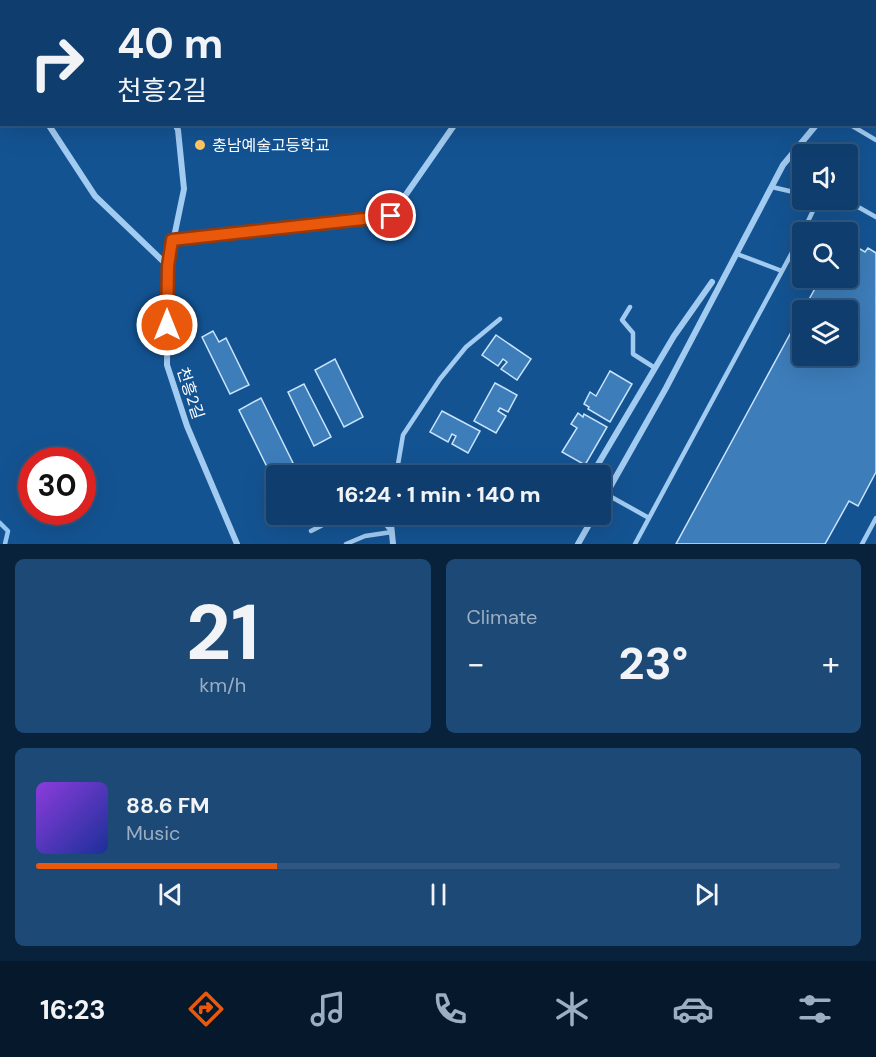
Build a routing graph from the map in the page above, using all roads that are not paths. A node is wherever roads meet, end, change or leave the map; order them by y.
1 (49, 126) edge
2 (177, 126) edge
3 (453, 126) edge
4 (815, 126) edge
5 (852, 126) edge
6 (876, 140) edge
7 (772, 188) junction
8 (792, 192) edge
9 (858, 208) edge
10 (876, 217) edge
11 (172, 240) junction
12 (792, 253) edge
13 (737, 254) junction
14 (168, 266) junction
15 (782, 271) junction
16 (712, 282) dead end
17 (630, 307) dead end
18 (500, 319) dead end
19 (655, 368) junction
20 (398, 465) edge
21 (598, 465) edge
22 (611, 481) edge
23 (611, 498) edge
24 (649, 518) junction
25 (876, 518) edge
26 (322, 525) edge
27 (386, 525) edge
28 (391, 525) edge
29 (589, 525) edge
30 (310, 531) dead end
31 (392, 532) junction
32 (237, 544) edge
33 (346, 544) edge
34 (393, 544) edge
35 (578, 544) edge
36 (635, 544) edge
37 (862, 544) edge

1 - 14 street
2 - 11 street, 천흥2길
3 - 11 street
4 - 7 street
5 - 6 lane
7 - 8 lane
7 - 13 street
9 - 10 lane
11 - 14 street, 천흥2길
12 - 15 lane
13 - 15 lane
13 - 22 street
14 - 32 street, 천흥2길
15 - 24 lane
16 - 19 street
17 - 19 lane
18 - 20 lane
19 - 21 street
23 - 24 lane
24 - 36 lane
25 - 37 lane
26 - 30 lane
27 - 31 lane
28 - 31 street
29 - 35 street
31 - 33 lane
31 - 34 street

